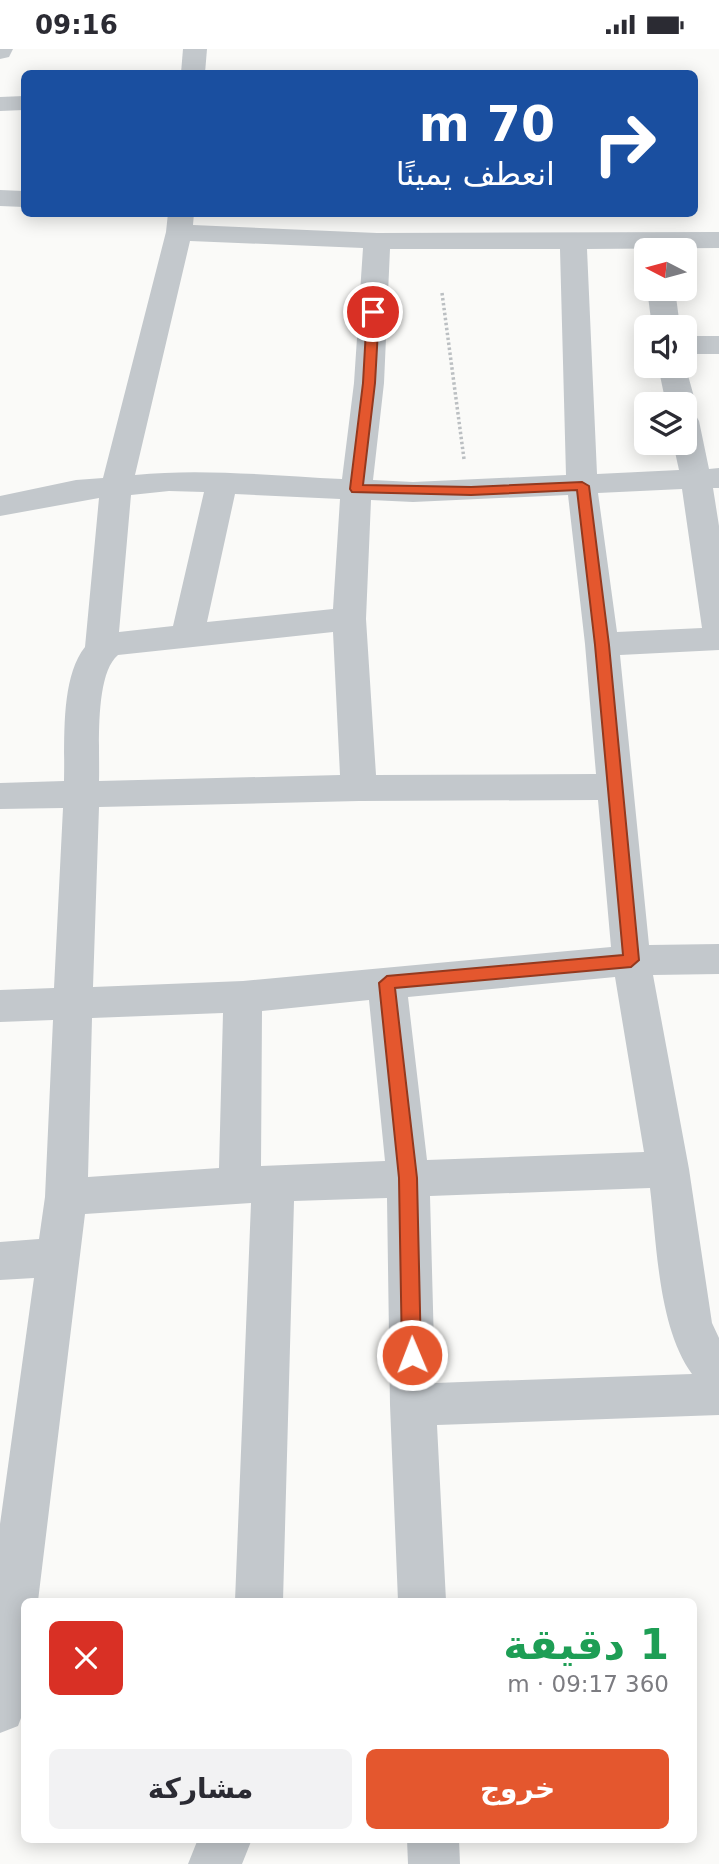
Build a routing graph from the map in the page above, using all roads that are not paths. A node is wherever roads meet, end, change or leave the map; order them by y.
1 (195, 49) edge
2 (193, 70) edge
3 (21, 103) edge
4 (0, 104) edge
5 (0, 198) edge
6 (21, 199) edge
7 (650, 217) edge
8 (180, 223) edge
9 (297, 225) edge
10 (654, 238) edge
11 (573, 239) junction
12 (719, 240) edge
13 (377, 241) junction
14 (697, 242) edge
15 (634, 244) edge
16 (697, 345) edge
17 (719, 345) edge
18 (697, 452) edge
19 (708, 479) edge
20 (222, 482) junction
21 (582, 486) junction
22 (116, 487) junction
23 (356, 489) junction
24 (0, 506) edge
25 (349, 619) junction
26 (719, 629) edge
27 (187, 637) junction
28 (719, 639) edge
29 (602, 645) junction
30 (101, 650) junction
31 (359, 787) junction
32 (614, 787) junction
33 (80, 794) junction
34 (0, 796) edge
35 (719, 959) edge
36 (631, 960) junction
37 (387, 983) junction
38 (243, 997) junction
39 (74, 1002) junction
40 (0, 1006) edge
41 (668, 1169) junction
42 (408, 1178) junction
43 (256, 1185) junction
44 (66, 1196) junction
45 (59, 1257) junction
46 (0, 1261) edge
47 (719, 1374) edge
48 (719, 1394) edge
49 (413, 1405) junction
50 (259, 1598) edge
51 (422, 1598) edge
52 (0, 1708) edge
53 (224, 1843) edge
54 (433, 1843) edge
55 (214, 1864) edge
56 (434, 1864) edge

1 - 2 street
3 - 4 street
5 - 6 street
7 - 10 street
8 - 9 street
8 - 22 street
9 - 13 street
11 - 13 street
11 - 15 street
11 - 21 street
12 - 14 street
13 - 23 street
16 - 17 street
18 - 19 street
19 - 21 street
19 - 26 street
20 - 22 street
20 - 23 street
20 - 27 street
21 - 23 street
21 - 29 street
22 - 24 street
22 - 30 street
23 - 25 street
25 - 27 street
25 - 31 street
27 - 30 street
28 - 29 street
29 - 32 street
30 - 33 street
31 - 32 street
31 - 33 street
32 - 36 street
33 - 34 street
33 - 39 street
35 - 36 street
36 - 37 street
36 - 41 street
37 - 38 street
37 - 42 street
38 - 39 street
38 - 43 street
39 - 40 street
39 - 44 street
41 - 42 street
41 - 47 street
42 - 43 street
42 - 49 street
43 - 44 street
43 - 50 street
44 - 45 street
45 - 46 street
45 - 52 street
48 - 49 street
49 - 51 street
53 - 55 street
54 - 56 street

